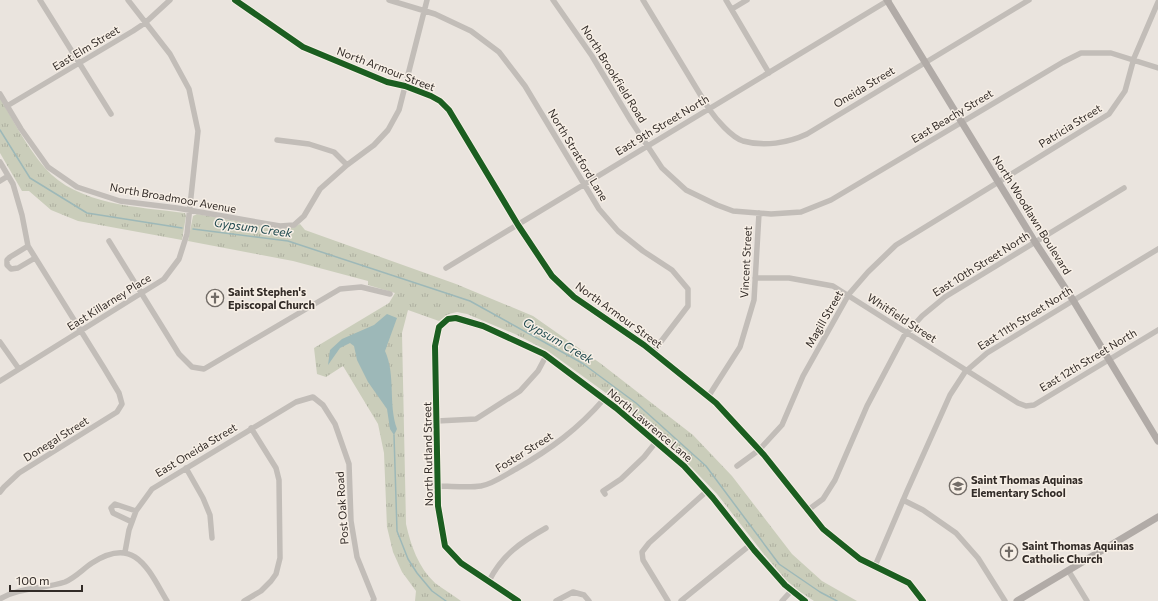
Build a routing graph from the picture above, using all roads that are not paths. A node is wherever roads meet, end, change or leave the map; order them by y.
1 (40, 0) edge
2 (128, 0) edge
3 (170, 0) edge
4 (235, 0) edge
5 (389, 0) edge
6 (427, 0) edge
7 (553, 0) edge
8 (643, 0) edge
9 (726, 0) edge
10 (747, 0) edge
11 (888, 0) edge
12 (1029, 0) edge
13 (1158, 2) edge
14 (732, 9) junction
15 (424, 11) junction
16 (145, 23) junction
17 (1134, 60) junction
18 (80, 62) junction
19 (925, 62) junction
20 (1158, 68) edge
21 (768, 73) junction
22 (405, 86) junction
23 (0, 94) edge
24 (8, 106) junction
25 (708, 109) junction
26 (111, 114) dead end
27 (962, 122) junction
28 (277, 140) dead end
29 (647, 146) junction
30 (0, 162) edge
31 (347, 165) junction
32 (8, 176) junction
33 (0, 181) edge
34 (999, 182) junction
35 (584, 185) junction
36 (1124, 188) dead end
37 (190, 210) junction
38 (759, 213) junction
39 (518, 225) junction
40 (109, 241) dead end
41 (1035, 242) junction
42 (28, 246) junction
43 (1158, 248) edge
44 (35, 258) junction
45 (446, 268) dead end
46 (755, 278) junction
47 (142, 294) junction
48 (390, 294) dead end
49 (848, 296) junction
50 (1073, 300) junction
51 (446, 321) joint
52 (1158, 330) edge
53 (81, 331) junction
54 (907, 333) junction
55 (0, 342) edge
56 (653, 352) junction
57 (546, 356) junction
58 (1109, 360) junction
59 (19, 369) junction
60 (966, 371) junction
61 (0, 381) edge
62 (313, 397) joint
63 (708, 397) junction
64 (604, 399) junction
65 (1028, 406) joint
66 (437, 421) junction
67 (251, 428) junction
68 (1158, 441) edge
69 (656, 442) junction
70 (759, 450) junction
71 (737, 466) dead end
72 (186, 468) junction
73 (438, 486) junction
74 (707, 491) junction
75 (0, 492) edge
76 (605, 494) dead end
77 (903, 500) junction
78 (136, 510) junction
79 (808, 510) junction
80 (1158, 517) edge
81 (132, 522) junction
82 (546, 528) dead end
83 (212, 538) dead end
84 (750, 545) junction
85 (125, 552) junction
86 (875, 566) junction
87 (1068, 570) junction
88 (488, 581) junction
89 (792, 590) junction
90 (0, 599) edge
91 (167, 601) edge
92 (244, 601) edge
93 (373, 601) edge
94 (518, 601) edge
95 (556, 601) edge
96 (589, 601) edge
97 (668, 601) edge
98 (681, 601) edge
99 (782, 601) edge
100 (805, 601) edge
101 (923, 601) edge
102 (1005, 601) edge
103 (1017, 601) edge
104 (1086, 601) edge

1 - 18 street
2 - 16 street
3 - 16 street, East Elm Street
4 - 22 street, North Armour Street
5 - 15 street, North Stratford Lane
6 - 15 street
7 - 29 street, North Brookfield Road
8 - 25 street, Oneida Street
9 - 14 street
10 - 14 street
11 - 19 main road, North Woodlawn Boulevard
11 - 21 street, East 9th Street North
12 - 19 street, Oneida Street
13 - 17 street, Patricia Street
14 - 21 street
15 - 22 street
15 - 35 street, North Stratford Lane
16 - 18 street, East Elm Street
16 - 37 street
17 - 20 street, East Beachy Street
17 - 27 street, East Beachy Street
17 - 34 street, Patricia Street
18 - 24 street, East Elm Street
18 - 26 street
19 - 25 street, Oneida Street
19 - 27 main road, North Woodlawn Boulevard
21 - 25 street, East 9th Street North
22 - 31 street
22 - 39 street, North Armour Street
23 - 24 street, North Broadmoor Avenue
24 - 37 street, North Broadmoor Avenue
25 - 29 street, East 9th Street North
27 - 34 main road, North Woodlawn Boulevard
27 - 38 street, East Beachy Street
28 - 31 street
29 - 35 street, East 9th Street North
29 - 38 street, North Brookfield Road
30 - 32 street
31 - 37 street, North Broadmoor Avenue
32 - 33 street
32 - 42 street
34 - 41 main road, North Woodlawn Boulevard
34 - 49 street, Magill Street
35 - 39 street, East 9th Street North
35 - 56 street, North Stratford Lane
36 - 41 street, East 10th Street North
37 - 47 street, East Killarney Place
38 - 46 street, Vincent Street
39 - 45 street, East 9th Street North
39 - 56 street, North Armour Street
40 - 47 street
41 - 50 main road, North Woodlawn Boulevard
41 - 54 street, East 10th Street North
42 - 44 street
42 - 44 street
43 - 50 street, East 11th Street North
44 - 53 street
46 - 49 street, Whitfield Street
46 - 63 street, Vincent Street
47 - 48 street
47 - 53 street, East Killarney Place
49 - 54 street, Whitfield Street
49 - 70 street, Magill Street
50 - 58 main road, North Woodlawn Boulevard
50 - 60 street, East 11th Street North
51 - 57 street, North Lawrence Lane
51 - 66 street, North Rutland Street
52 - 58 street, East 12th Street North
53 - 59 street, East Killarney Place
53 - 75 street, Donegal Street
54 - 60 street, Whitfield Street
54 - 79 street, East 10th Street North
55 - 59 street
56 - 63 street, North Armour Street
57 - 64 street, North Lawrence Lane
57 - 66 street
58 - 65 street, East 12th Street North
58 - 68 main road, North Woodlawn Boulevard
59 - 61 street, East Killarney Place
60 - 65 street, Whitfield Street
60 - 77 street, East 11th Street North
62 - 67 street, East Oneida Street
62 - 93 street, Post Oak Road
63 - 70 street, North Armour Street
64 - 69 street, North Lawrence Lane
64 - 73 street, Foster Street
66 - 73 street, North Rutland Street
67 - 72 street, East Oneida Street
67 - 92 street
69 - 74 street, North Lawrence Lane
69 - 76 street
70 - 71 street, Magill Street
70 - 79 street, North Armour Street
72 - 78 street, East Oneida Street
72 - 83 street
73 - 88 street, North Rutland Street
74 - 84 street, North Lawrence Lane
74 - 97 street
77 - 86 street, East 11th Street North
77 - 102 street
78 - 81 street, East Oneida Street
78 - 81 street
79 - 86 street, North Armour Street
80 - 87 main road
81 - 85 street, East Oneida Street
82 - 88 street
84 - 89 street, North Lawrence Lane
84 - 98 street
85 - 90 street
85 - 91 street
86 - 101 street, North Armour Street
87 - 103 main road
87 - 104 street
88 - 94 street, North Rutland Street
89 - 99 street
89 - 100 street, North Lawrence Lane
95 - 96 street

